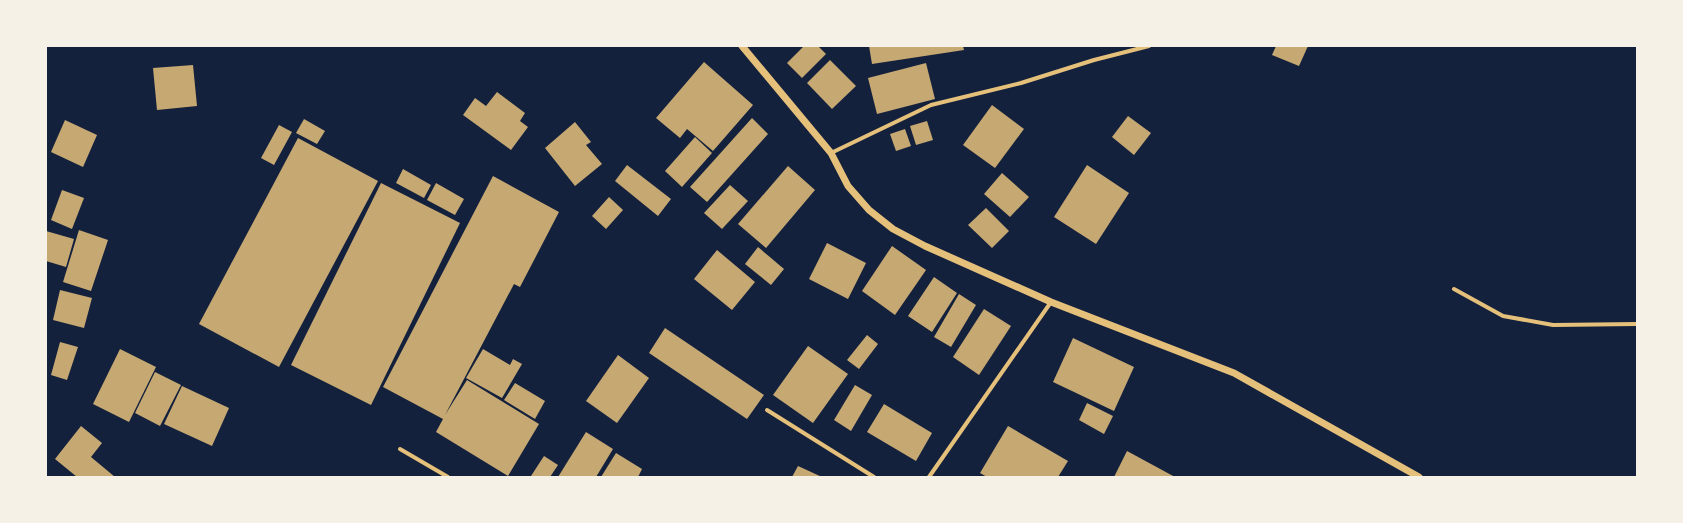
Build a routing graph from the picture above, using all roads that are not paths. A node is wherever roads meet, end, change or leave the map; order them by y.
1 (742, 46) edge
2 (1149, 46) edge
3 (831, 153) junction
4 (1454, 289) dead end
5 (1051, 302) junction
6 (1637, 324) edge
7 (767, 410) dead end
8 (400, 449) dead end
9 (448, 477) edge
10 (874, 477) edge
11 (929, 477) edge
12 (1419, 477) edge

1 - 3 street
2 - 3 street
3 - 5 street
4 - 6 street
5 - 11 street
5 - 12 street
7 - 10 street
8 - 9 street

